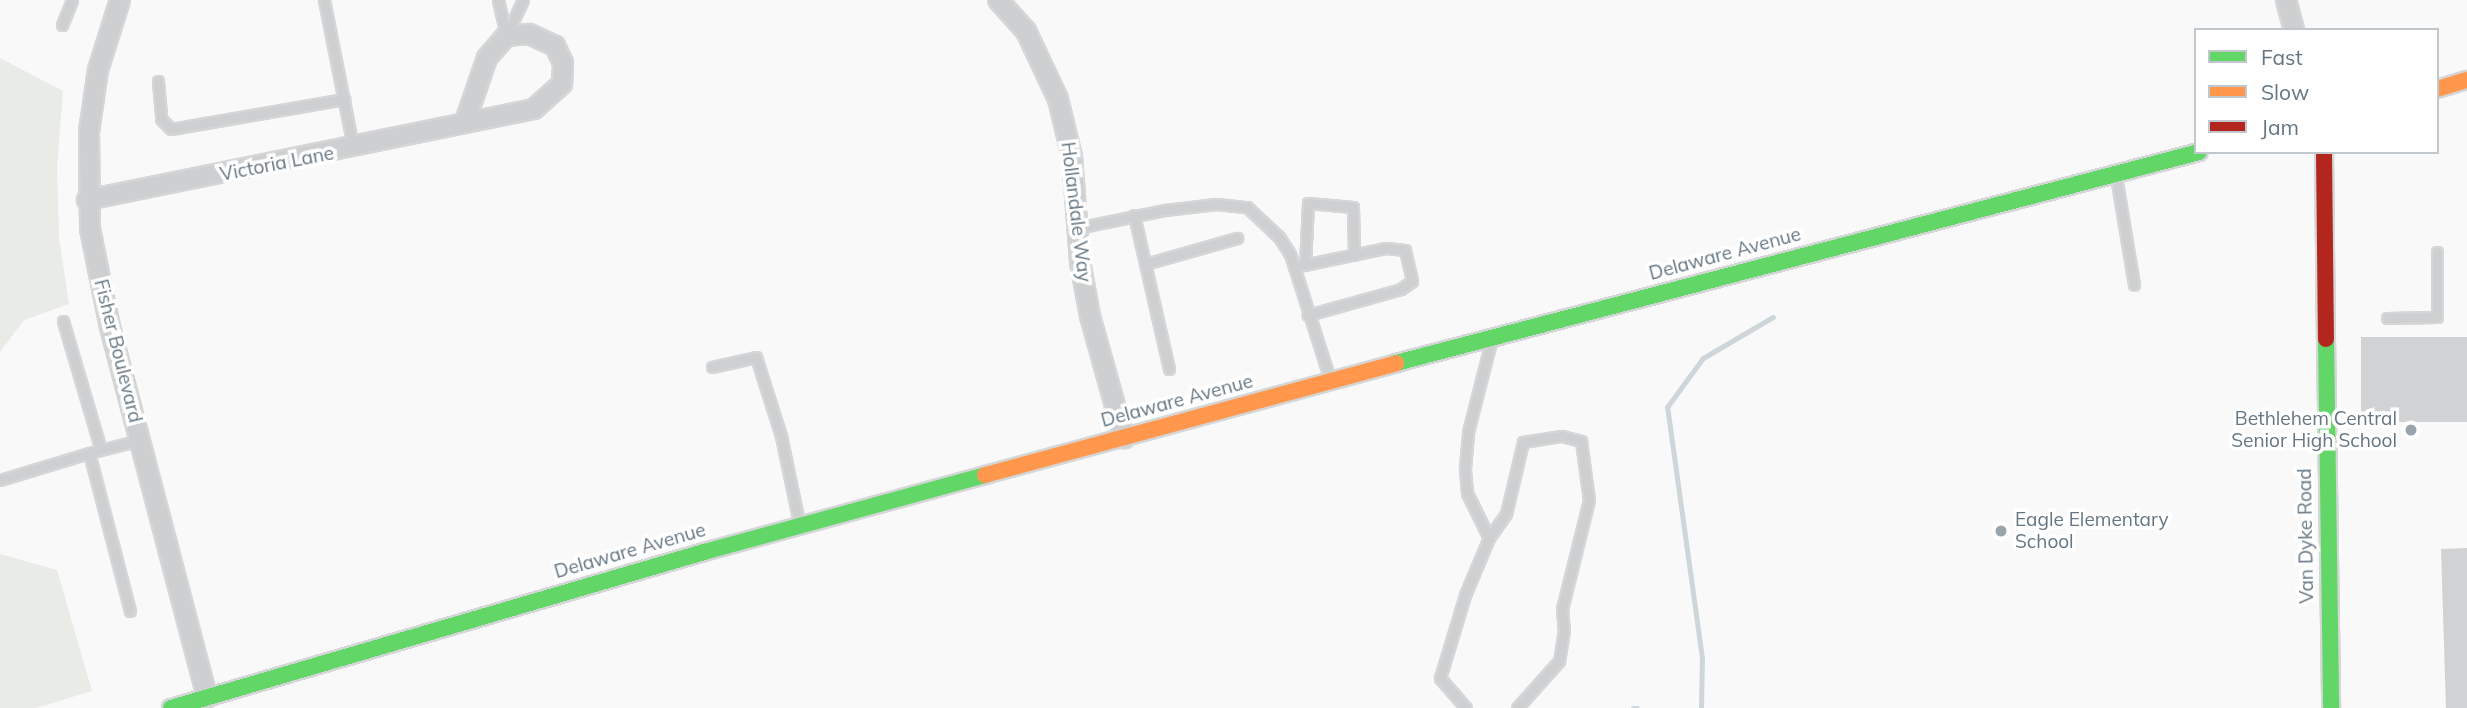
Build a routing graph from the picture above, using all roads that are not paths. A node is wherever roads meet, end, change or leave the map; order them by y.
1 (72, 0) edge
2 (120, 0) edge
3 (324, 0) edge
4 (498, 0) edge
5 (523, 0) edge
6 (999, 0) edge
7 (2287, 0) edge
8 (62, 25) dead end
9 (2294, 28) edge
10 (506, 36) junction
11 (158, 80) dead end
12 (2467, 80) edge
13 (2439, 88) edge
14 (344, 99) junction
15 (465, 122) junction
16 (354, 148) junction
17 (2194, 153) edge
18 (2324, 154) edge
19 (2116, 174) junction
20 (87, 200) junction
21 (1134, 215) junction
22 (1077, 228) junction
23 (1237, 238) dead end
24 (2437, 252) dead end
25 (1354, 255) junction
26 (1146, 264) junction
27 (1305, 265) junction
28 (1294, 267) junction
29 (2134, 285) dead end
30 (1308, 315) junction
31 (2387, 318) dead end
32 (63, 321) dead end
33 (1492, 337) junction
34 (712, 367) dead end
35 (1169, 369) dead end
36 (1331, 381) junction
37 (1124, 438) junction
38 (141, 440) junction
39 (101, 450) junction
40 (89, 453) junction
41 (0, 480) edge
42 (801, 527) junction
43 (1489, 538) junction
44 (130, 611) dead end
45 (207, 698) junction
46 (171, 708) edge
47 (1466, 708) edge
48 (1517, 708) edge
49 (2331, 708) edge

1 - 8 lane
2 - 20 street, Fisher Boulevard
3 - 14 lane
4 - 10 lane
5 - 10 lane
6 - 22 street, Hollandale Way
7 - 9 street
10 - 15 street
10 - 15 street, Victoria Lane
11 - 14 lane
12 - 13 main road
14 - 16 lane
15 - 16 street, Victoria Lane
16 - 20 street, Victoria Lane
17 - 19 main road, Delaware Avenue
18 - 49 main road, Van Dyke Road
19 - 29 lane
19 - 33 main road, Delaware Avenue
20 - 38 street, Fisher Boulevard
21 - 22 lane
21 - 26 lane
21 - 28 lane
22 - 37 street, Hollandale Way
23 - 26 lane
24 - 31 lane
25 - 27 lane
25 - 27 lane
25 - 30 lane
26 - 35 lane
27 - 28 lane
28 - 30 lane
30 - 36 lane
32 - 39 lane
33 - 36 main road, Delaware Avenue
33 - 43 lane
34 - 42 lane
36 - 37 main road, Delaware Avenue
37 - 42 main road, Delaware Avenue
38 - 39 lane
38 - 45 street, Fisher Boulevard
39 - 40 lane
40 - 41 lane
40 - 44 lane
42 - 45 main road, Delaware Avenue
43 - 47 lane
43 - 48 lane
45 - 46 main road, Delaware Avenue

